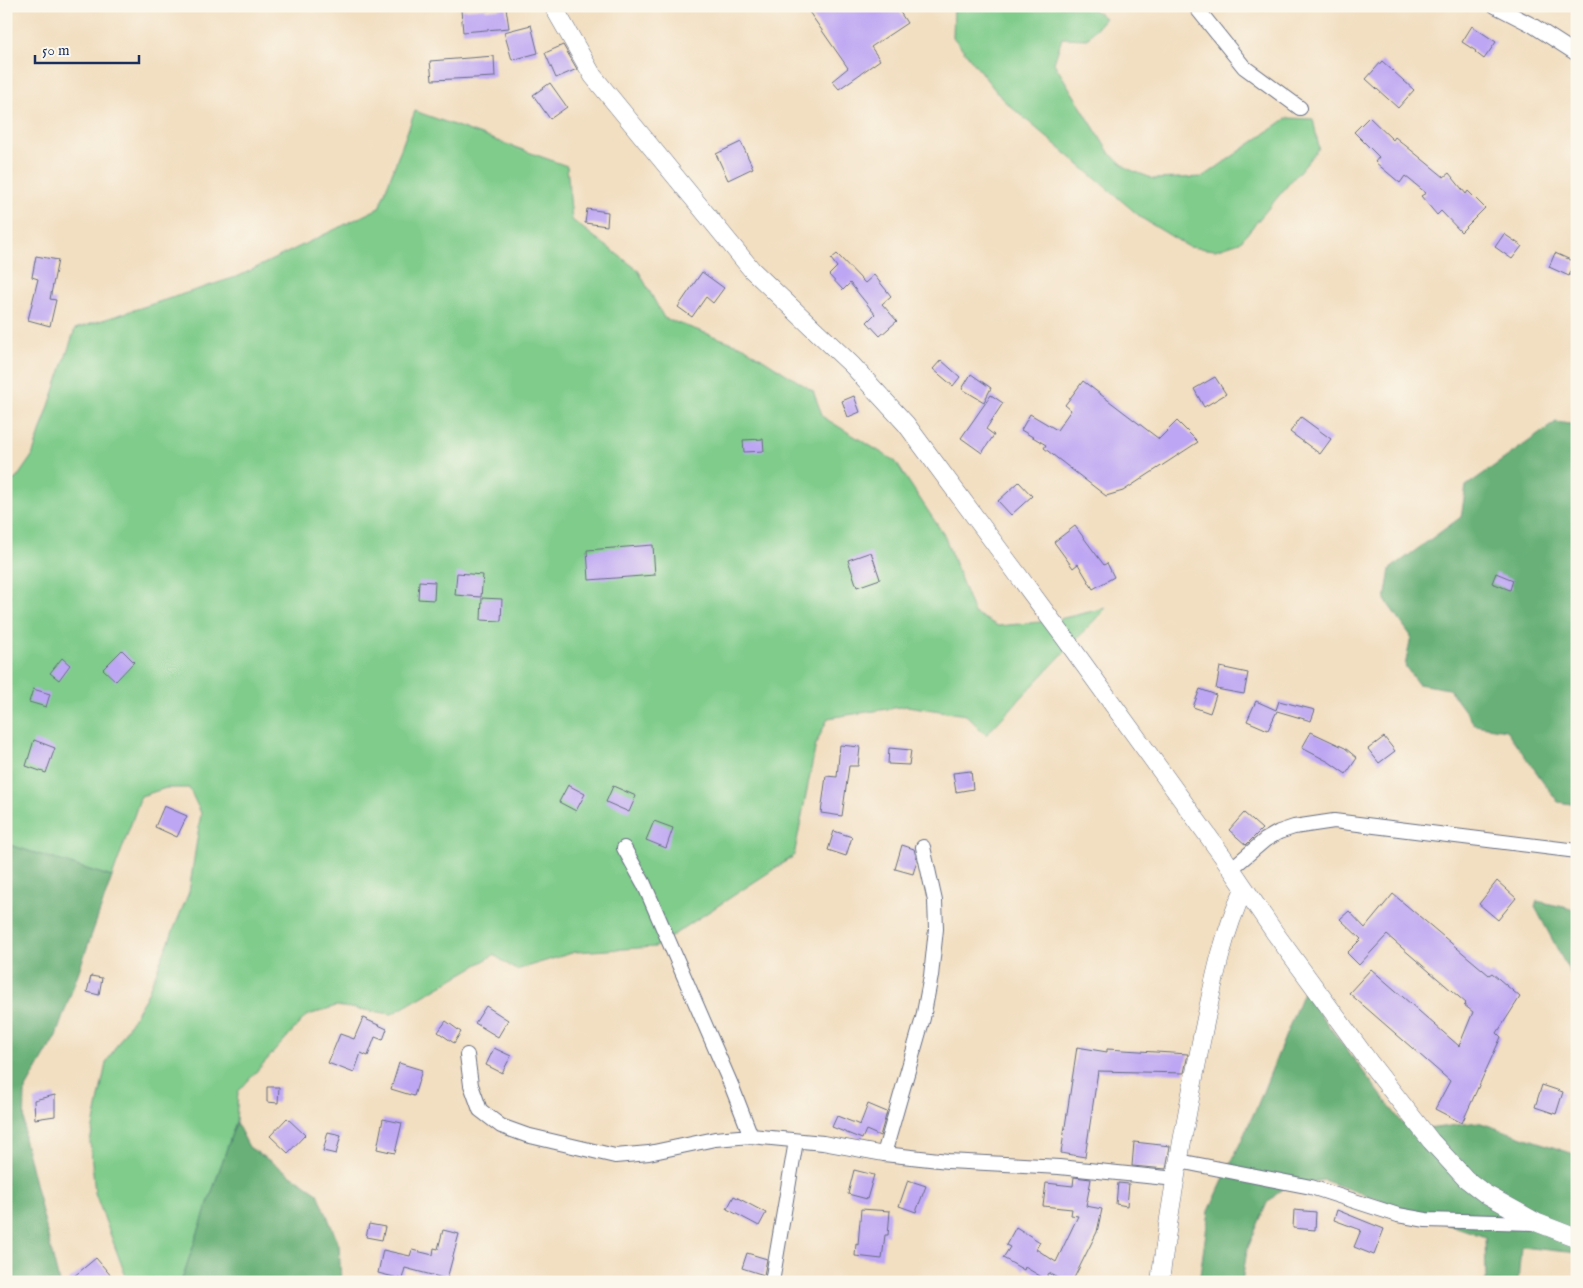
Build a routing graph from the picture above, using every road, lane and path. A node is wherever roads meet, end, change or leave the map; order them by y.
1 (553, 6) edge
2 (1195, 6) edge
3 (1495, 6) edge
4 (1577, 54) edge
5 (1300, 108) dead end
6 (923, 847) dead end
7 (624, 848) dead end
8 (1577, 851) edge
9 (1231, 869) junction
10 (1244, 890) junction
11 (467, 1055) dead end
12 (750, 1136) junction
13 (796, 1141) junction
14 (884, 1154) junction
15 (1179, 1161) junction
16 (1176, 1179) junction
17 (1538, 1223) junction
18 (1577, 1238) edge
19 (772, 1282) edge
20 (1160, 1282) edge

1 - 9 street
2 - 5 street
3 - 4 street
6 - 14 street
7 - 12 street
8 - 9 street
9 - 10 street
10 - 15 street
10 - 17 street
11 - 12 street
12 - 13 street
13 - 14 street
13 - 19 street
14 - 16 street
15 - 16 street
15 - 17 street
16 - 20 street
17 - 18 street

